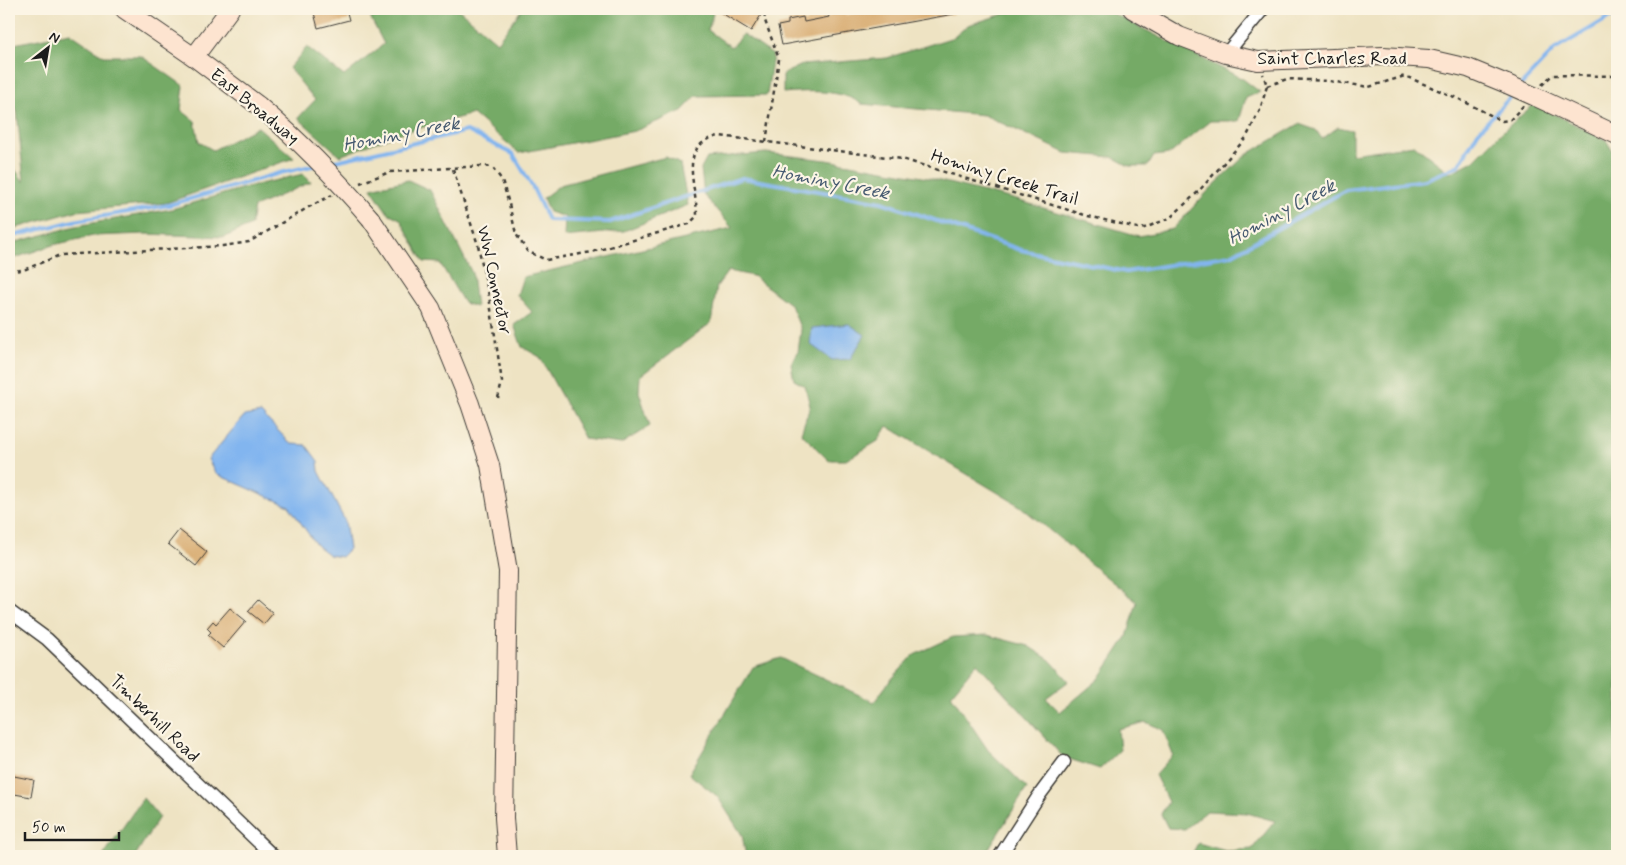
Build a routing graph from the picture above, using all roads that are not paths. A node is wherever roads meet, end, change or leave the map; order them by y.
1 (124, 9) edge
2 (230, 9) edge
3 (1132, 9) edge
4 (1263, 9) edge
5 (1226, 54) junction
6 (194, 57) junction
7 (1617, 135) edge
8 (9, 611) edge
9 (1064, 762) dead end
10 (274, 856) edge
11 (507, 856) edge
12 (1000, 856) edge

1 - 6 main road, East Broadway
2 - 6 main road
3 - 5 main road, Saint Charles Road
4 - 5 street
5 - 7 main road, Saint Charles Road, bridge
6 - 11 main road, East Broadway, bridge
8 - 10 street, Timberhill Road
9 - 12 street

